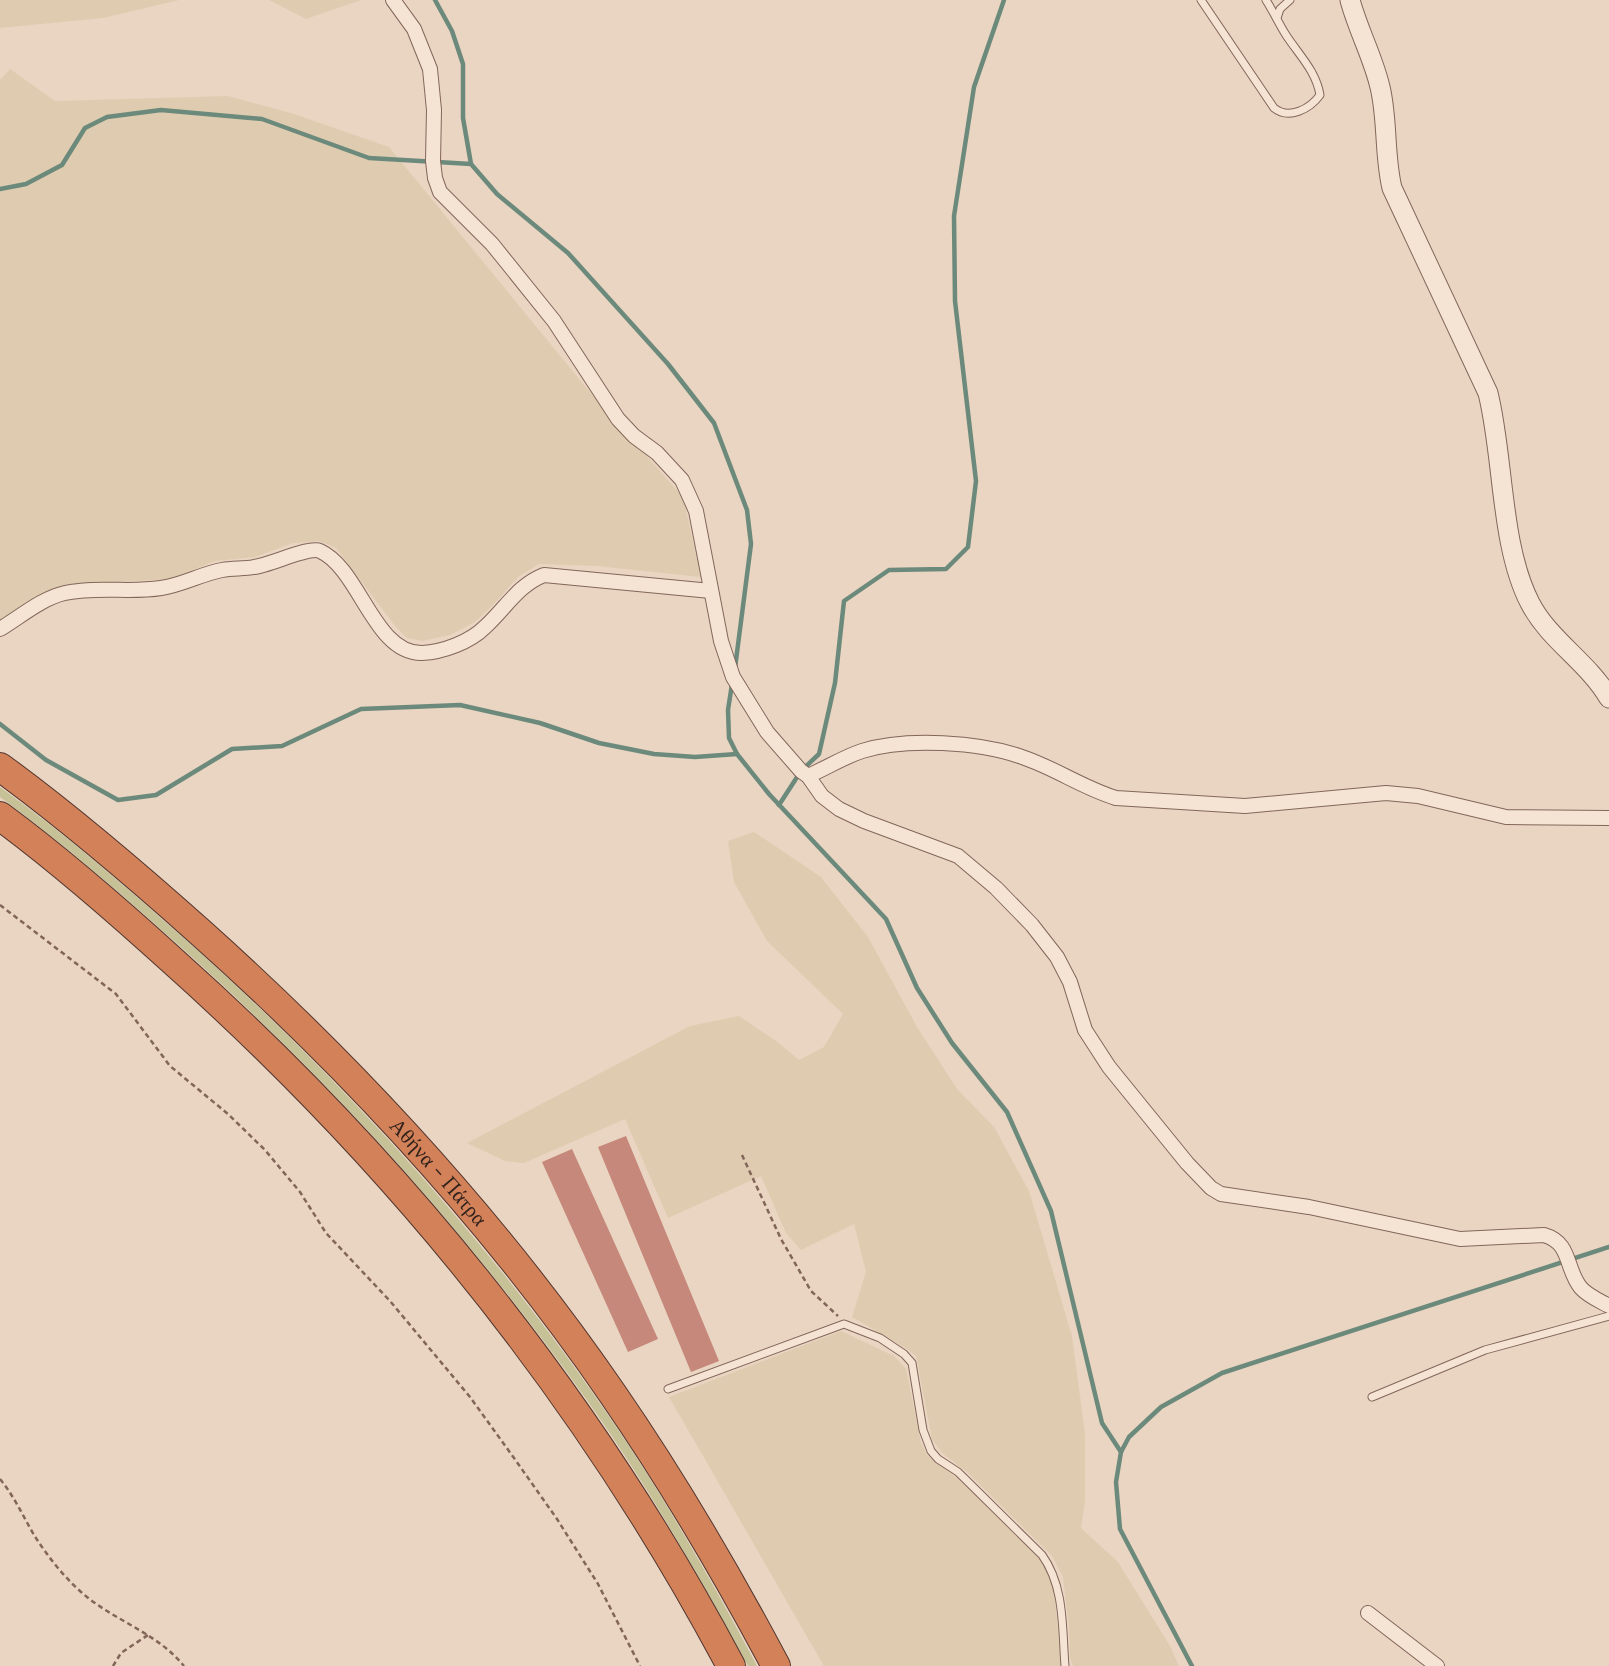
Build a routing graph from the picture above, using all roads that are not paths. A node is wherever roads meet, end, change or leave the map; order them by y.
1 (393, 0) edge
2 (1201, 0) edge
3 (1266, 0) edge
4 (1290, 0) edge
5 (1347, 1) edge
6 (1278, 18) junction
7 (711, 591) junction
8 (0, 629) edge
9 (1609, 698) edge
10 (0, 767) edge
11 (808, 776) junction
12 (0, 816) edge
13 (1609, 818) edge
14 (1609, 1307) edge
15 (1609, 1316) edge
16 (668, 1389) dead end
17 (1372, 1397) dead end
18 (1368, 1613) dead end
19 (731, 1666) edge
20 (776, 1666) edge
21 (1065, 1666) edge
22 (1437, 1666) edge

1 - 7 street
2 - 6 lane
3 - 6 lane
4 - 6 lane
5 - 9 street
7 - 8 street
7 - 11 street
10 - 20 highway, Αθήνα - Πάτρα
11 - 13 street
11 - 14 street
12 - 19 highway, Αθήνα - Πάτρα
15 - 17 lane
16 - 21 lane
18 - 22 street

